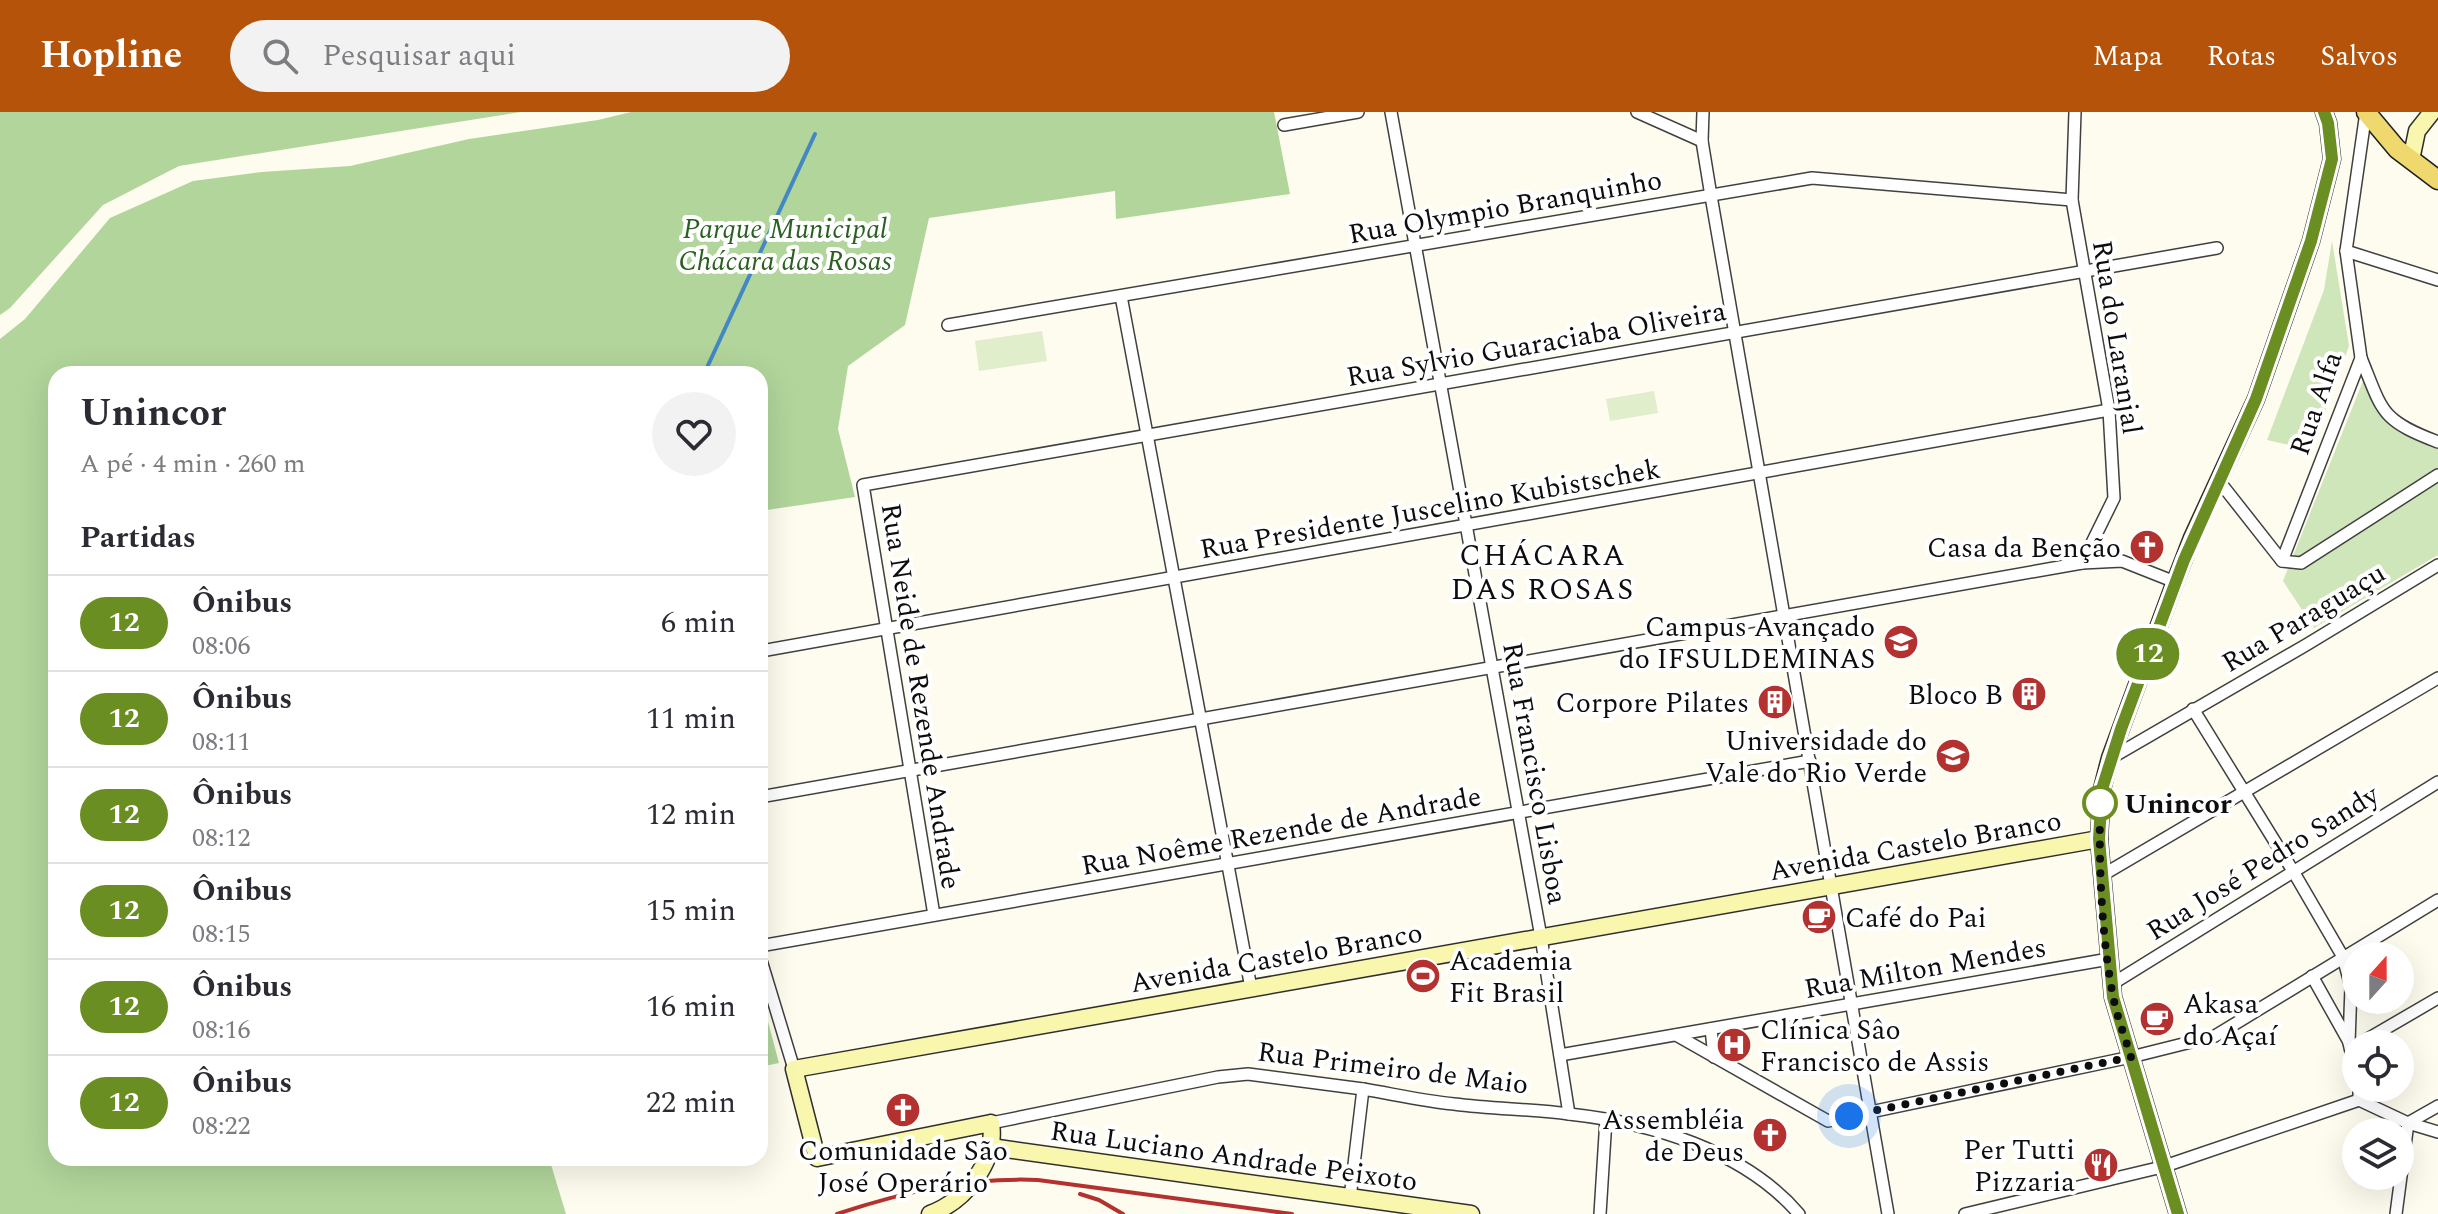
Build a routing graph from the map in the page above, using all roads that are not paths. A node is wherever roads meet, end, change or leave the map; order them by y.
1 (1358, 112) edge
2 (1391, 112) edge
3 (1637, 112) edge
4 (1703, 112) edge
5 (2075, 112) edge
6 (2324, 112) edge
7 (2366, 112) edge
8 (2432, 112) edge
9 (1284, 125) dead end
10 (1702, 141) junction
11 (2411, 160) junction
12 (2438, 180) edge
13 (1711, 196) junction
14 (2072, 200) junction
15 (1415, 246) junction
16 (2217, 248) dead end
17 (2346, 251) junction
18 (2083, 272) junction
19 (2438, 280) edge
20 (1121, 296) junction
21 (948, 325) dead end
22 (1735, 332) junction
23 (2361, 358) junction
24 (1441, 384) junction
25 (2109, 410) junction
26 (1148, 435) junction
27 (2438, 442) edge
28 (1760, 473) junction
29 (2438, 475) edge
30 (2219, 481) junction
31 (863, 485) joint
32 (1466, 526) junction
33 (2282, 561) junction
34 (2082, 563) junction
35 (2438, 565) edge
36 (1175, 578) junction
37 (2175, 582) junction
38 (1786, 617) junction
39 (887, 630) junction
40 (768, 650) edge
41 (1492, 669) junction
42 (2438, 678) edge
43 (2193, 709) junction
44 (1201, 719) junction
45 (2110, 758) junction
46 (1810, 761) junction
47 (910, 771) junction
48 (2438, 782) edge
49 (2244, 794) junction
50 (768, 796) edge
51 (1518, 812) junction
52 (2099, 839) junction
53 (1228, 863) junction
54 (2293, 871) junction
55 (2101, 876) junction
56 (1831, 886) junction
57 (2438, 900) edge
58 (934, 915) junction
59 (1541, 937) junction
60 (2368, 942) edge
61 (768, 945) edge
62 (2342, 955) edge
63 (2342, 958) edge
64 (2109, 959) junction
65 (2312, 976) junction
66 (768, 983) edge
67 (2112, 984) junction
68 (1251, 988) junction
69 (2438, 998) edge
70 (1852, 1004) junction
71 (1711, 1029) junction
72 (2344, 1030) edge
73 (2382, 1030) edge
74 (1676, 1035) junction
75 (1560, 1055) junction
76 (1714, 1057) junction
77 (2131, 1057) junction
78 (794, 1069) junction
79 (1363, 1089) junction
80 (2342, 1100) edge
81 (2373, 1102) edge
82 (2438, 1106) edge
83 (1870, 1111) junction
84 (1569, 1114) junction
85 (2400, 1118) edge
86 (1606, 1119) junction
87 (2414, 1120) edge
88 (991, 1123) junction
89 (2414, 1125) edge
90 (2438, 1132) edge
91 (991, 1147) junction
92 (2162, 1167) junction
93 (2399, 1190) edge
94 (1350, 1198) junction
95 (954, 1208) edge
96 (930, 1214) edge
97 (1471, 1214) edge
98 (1600, 1214) edge
99 (1799, 1214) edge
100 (1888, 1214) edge
101 (1965, 1214) edge
102 (2178, 1214) edge
103 (2396, 1214) edge

1 - 9 street
2 - 15 street, Rua Francisco Lisboa
3 - 10 street
4 - 10 street
5 - 14 street, Rua do Laranjal
6 - 30 street
7 - 11 main road
7 - 17 street, Rua Alfa
8 - 11 street
10 - 13 street
11 - 12 main road
13 - 14 street, Rua Olympio Branquinho
13 - 15 street, Rua Olympio Branquinho
13 - 22 street
14 - 18 street, Rua do Laranjal
15 - 20 street, Rua Olympio Branquinho
15 - 24 street, Rua Francisco Lisboa
16 - 18 street, Rua Sylvio Guaraciaba Oliveira
17 - 19 street
17 - 23 street, Rua Alfa
18 - 22 street, Rua Sylvio Guaraciaba Oliveira
18 - 25 street, Rua do Laranjal
20 - 21 street, Rua Olympio Branquinho
20 - 26 street
22 - 24 street, Rua Sylvio Guaraciaba Oliveira
22 - 28 street
23 - 27 street
23 - 33 street, Rua Alfa
24 - 26 street, Rua Sylvio Guaraciaba Oliveira
24 - 32 street, Rua Francisco Lisboa
25 - 28 street, Rua Presidente Juscelino Kubistschek
25 - 34 street, Rua do Laranjal
26 - 31 street, Rua Sylvio Guaraciaba Oliveira
26 - 36 street
28 - 32 street, Rua Presidente Juscelino Kubistschek
28 - 38 street
29 - 33 street
30 - 33 street
30 - 37 street
31 - 39 street, Rua Neide de Rezende Andrade
32 - 36 street, Rua Presidente Juscelino Kubistschek
32 - 41 street, Rua Francisco Lisboa
34 - 37 street
34 - 38 street
35 - 43 street, Rua Paraguaçu
36 - 39 street, Rua Presidente Juscelino Kubistschek
36 - 44 street
37 - 45 street
38 - 41 street
38 - 46 street
39 - 40 street, Rua Presidente Juscelino Kubistschek
39 - 47 street, Rua Neide de Rezende Andrade
41 - 44 street
41 - 51 street, Rua Francisco Lisboa
42 - 49 street
43 - 45 street, Rua Paraguaçu
43 - 49 street
44 - 47 street
44 - 53 street
45 - 52 street
46 - 51 street, Rua Noême Rezende de Andrade
46 - 56 street
47 - 50 street
47 - 58 street, Rua Neide de Rezende Andrade
48 - 54 street, Rua José Pedro Sandy
49 - 54 street
49 - 55 street
51 - 53 street, Rua Noême Rezende de Andrade
51 - 59 street, Rua Francisco Lisboa
52 - 55 street
52 - 56 street, Avenida Castelo Branco
53 - 58 street, Rua Noême Rezende de Andrade
53 - 68 street
54 - 62 street
54 - 67 street, Rua José Pedro Sandy
55 - 64 street
56 - 59 street, Avenida Castelo Branco
56 - 70 street
57 - 60 street
58 - 61 street, Rua Noême Rezende de Andrade
59 - 68 street, Avenida Castelo Branco
59 - 75 street, Rua Francisco Lisboa
63 - 65 street
64 - 67 street
64 - 70 street, Rua Milton Mendes
65 - 72 street
65 - 77 street
66 - 78 street
67 - 77 street
68 - 78 street, Avenida Castelo Branco
69 - 73 street
70 - 71 street, Rua Milton Mendes
70 - 83 street
71 - 74 street, Rua Milton Mendes
71 - 76 street
74 - 75 street, Rua Milton Mendes
74 - 76 street
75 - 84 street, Rua Francisco Lisboa
76 - 83 street
77 - 83 street
77 - 92 street
78 - 88 street, Rua Primeiro de Maio
79 - 84 street, Rua Primeiro de Maio
79 - 88 street, Rua Primeiro de Maio
79 - 94 street
80 - 92 street
81 - 85 street
82 - 87 street
83 - 100 street
84 - 86 street, Rua Primeiro de Maio
86 - 98 street
86 - 99 street, Rua Primeiro de Maio
88 - 91 street
89 - 90 street
91 - 94 street, Rua Luciano Andrade Peixoto
91 - 95 street
92 - 101 street
92 - 102 street
93 - 103 street
94 - 97 street, Rua Luciano Andrade Peixoto
95 - 96 street

